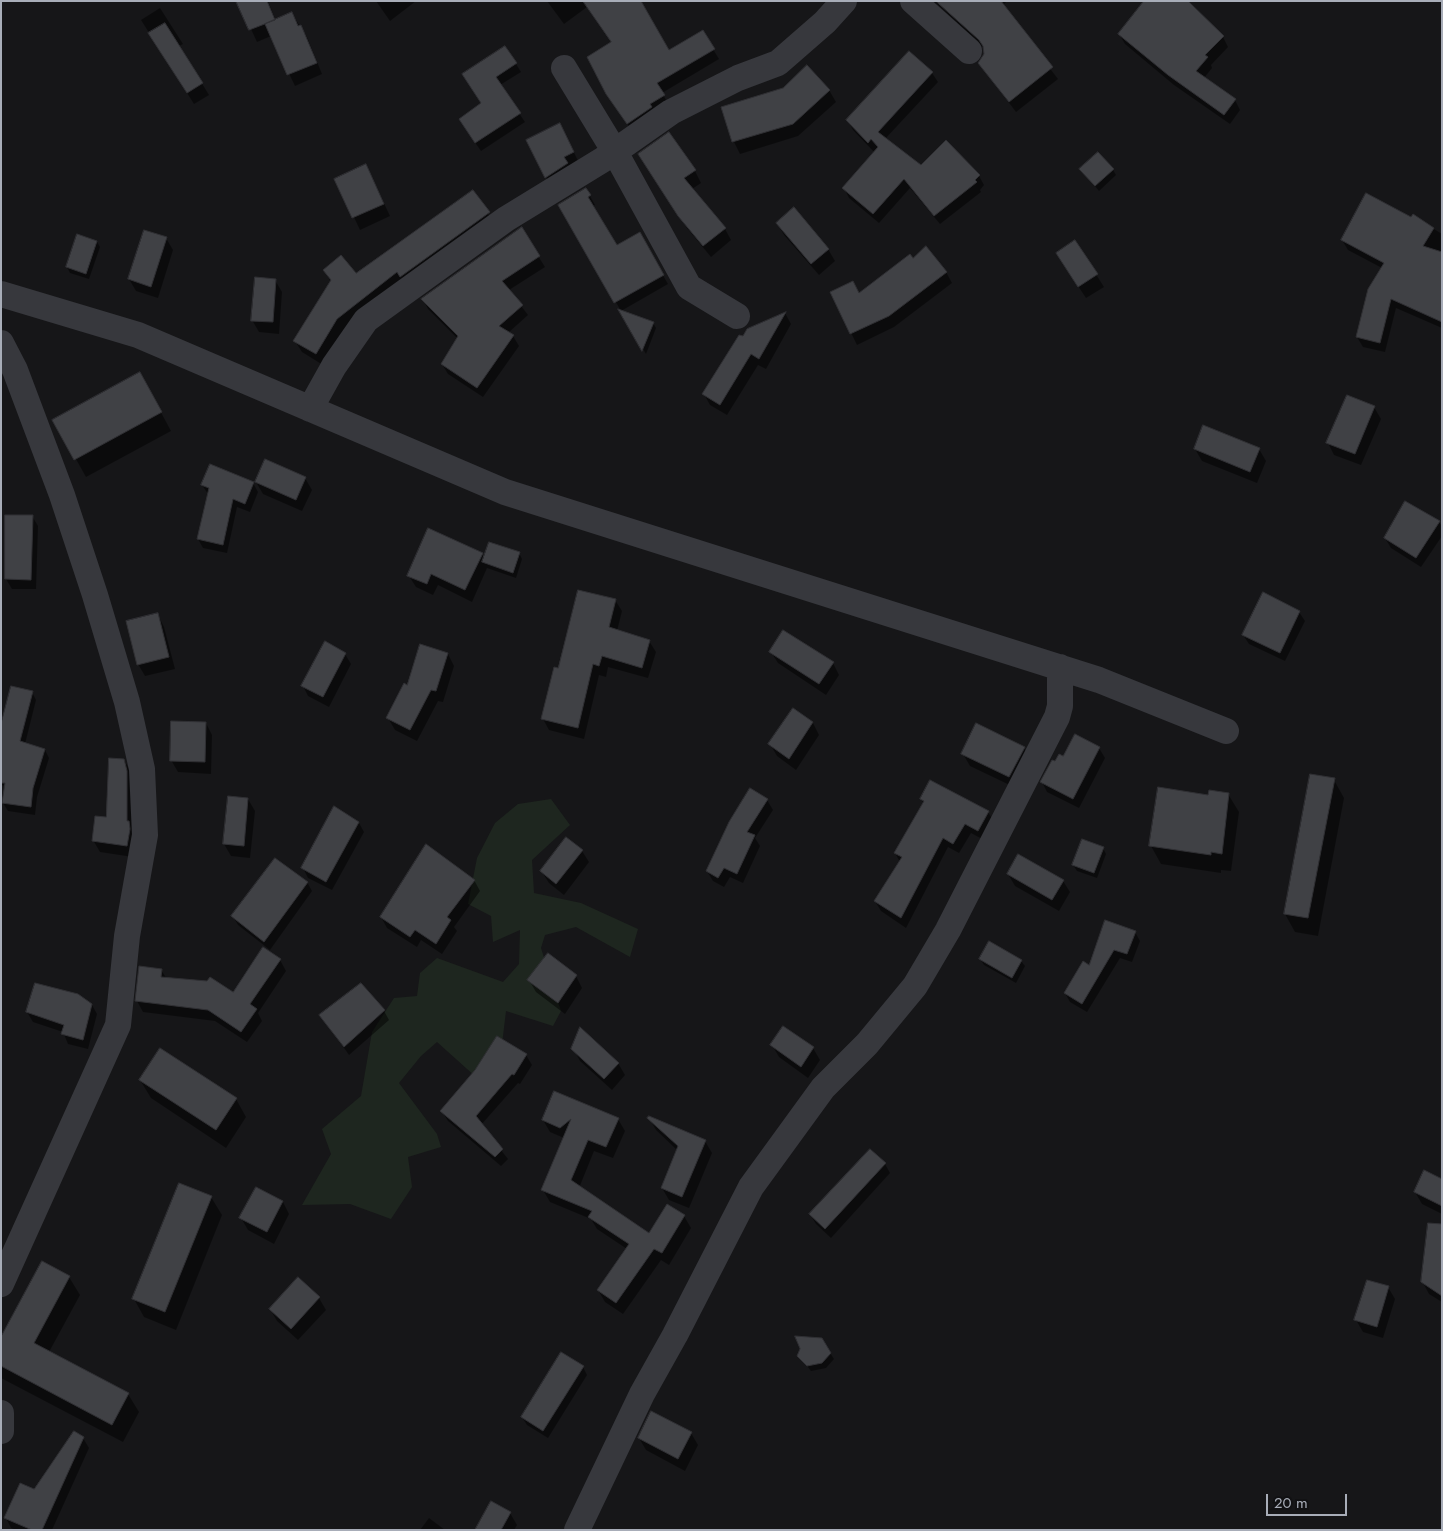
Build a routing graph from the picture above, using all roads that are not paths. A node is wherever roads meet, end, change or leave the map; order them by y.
1 (844, 1) edge
2 (913, 1) edge
3 (969, 52) dead end
4 (564, 68) dead end
5 (615, 152) junction
6 (1, 294) edge
7 (737, 316) dead end
8 (1, 343) edge
9 (310, 409) junction
10 (1060, 667) junction
11 (1226, 731) dead end
12 (1, 1284) edge
13 (1, 1413) edge
14 (1, 1432) edge
15 (577, 1530) edge

1 - 5 street
2 - 3 street
4 - 5 street
5 - 7 street
5 - 9 street
6 - 9 street
8 - 12 street
9 - 10 street
10 - 11 street
10 - 15 street
13 - 14 street

